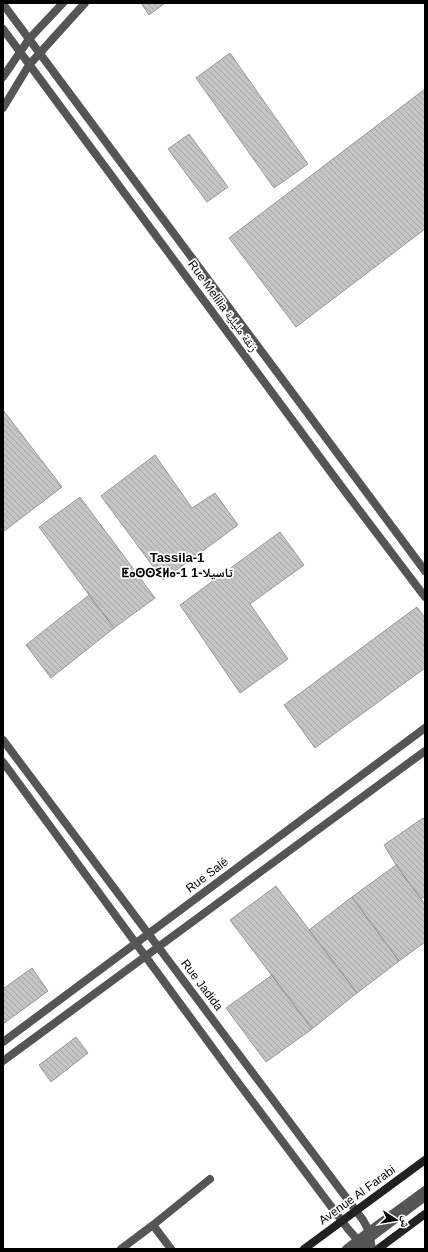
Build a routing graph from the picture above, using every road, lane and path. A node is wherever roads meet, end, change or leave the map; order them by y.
1 (63, 3) edge
2 (85, 3) edge
3 (3, 4) edge
4 (3, 29) edge
5 (29, 39) junction
6 (20, 52) junction
7 (39, 52) junction
8 (29, 65) junction
9 (3, 77) edge
10 (3, 108) edge
11 (425, 571) edge
12 (425, 597) edge
13 (425, 728) edge
14 (3, 740) edge
15 (425, 751) edge
16 (3, 762) edge
17 (148, 934) junction
18 (136, 943) junction
19 (158, 947) junction
20 (145, 956) junction
21 (3, 1042) edge
22 (3, 1061) edge
23 (425, 1160) edge
24 (210, 1179) dead end
25 (425, 1190) edge
26 (425, 1197) edge
27 (356, 1210) junction
28 (425, 1214) edge
29 (342, 1220) junction
30 (153, 1225) junction
31 (370, 1235) junction
32 (361, 1246) edge
33 (121, 1249) edge
34 (171, 1249) edge
35 (304, 1249) edge
36 (346, 1249) edge
37 (372, 1249) edge
38 (378, 1249) edge

1 - 5 street
2 - 7 street
3 - 5 street, Rue Melilia زنقة مليلية
4 - 6 street, Rue Melilia زنقة مليلية
5 - 6 street
5 - 7 street, Rue Melilia زنقة مليلية
6 - 8 street, Rue Melilia زنقة مليلية
6 - 9 street
7 - 8 street
7 - 11 street, Rue Melilia زنقة مليلية
8 - 10 street
8 - 12 street, Rue Melilia زنقة مليلية
13 - 17 street, Rue Salé
14 - 17 street, Rue Jadida
15 - 19 street
16 - 18 street
17 - 18 street, Rue Salé
17 - 19 street, Rue Jadida
18 - 20 street
18 - 21 street, Rue Salé
19 - 20 street
19 - 27 street, Rue Jadida
20 - 22 street
20 - 29 street
23 - 27 street, Avenue Al Farabi
24 - 30 street
25 - 31 street
26 - 31 street
27 - 29 street, Avenue Al Farabi
27 - 31 street, Rue Jadida
28 - 38 street
29 - 32 street
29 - 35 street, Avenue Al Farabi
30 - 33 street
30 - 34 street
31 - 32 street
31 - 37 street, Rue Jadida
32 - 36 street

